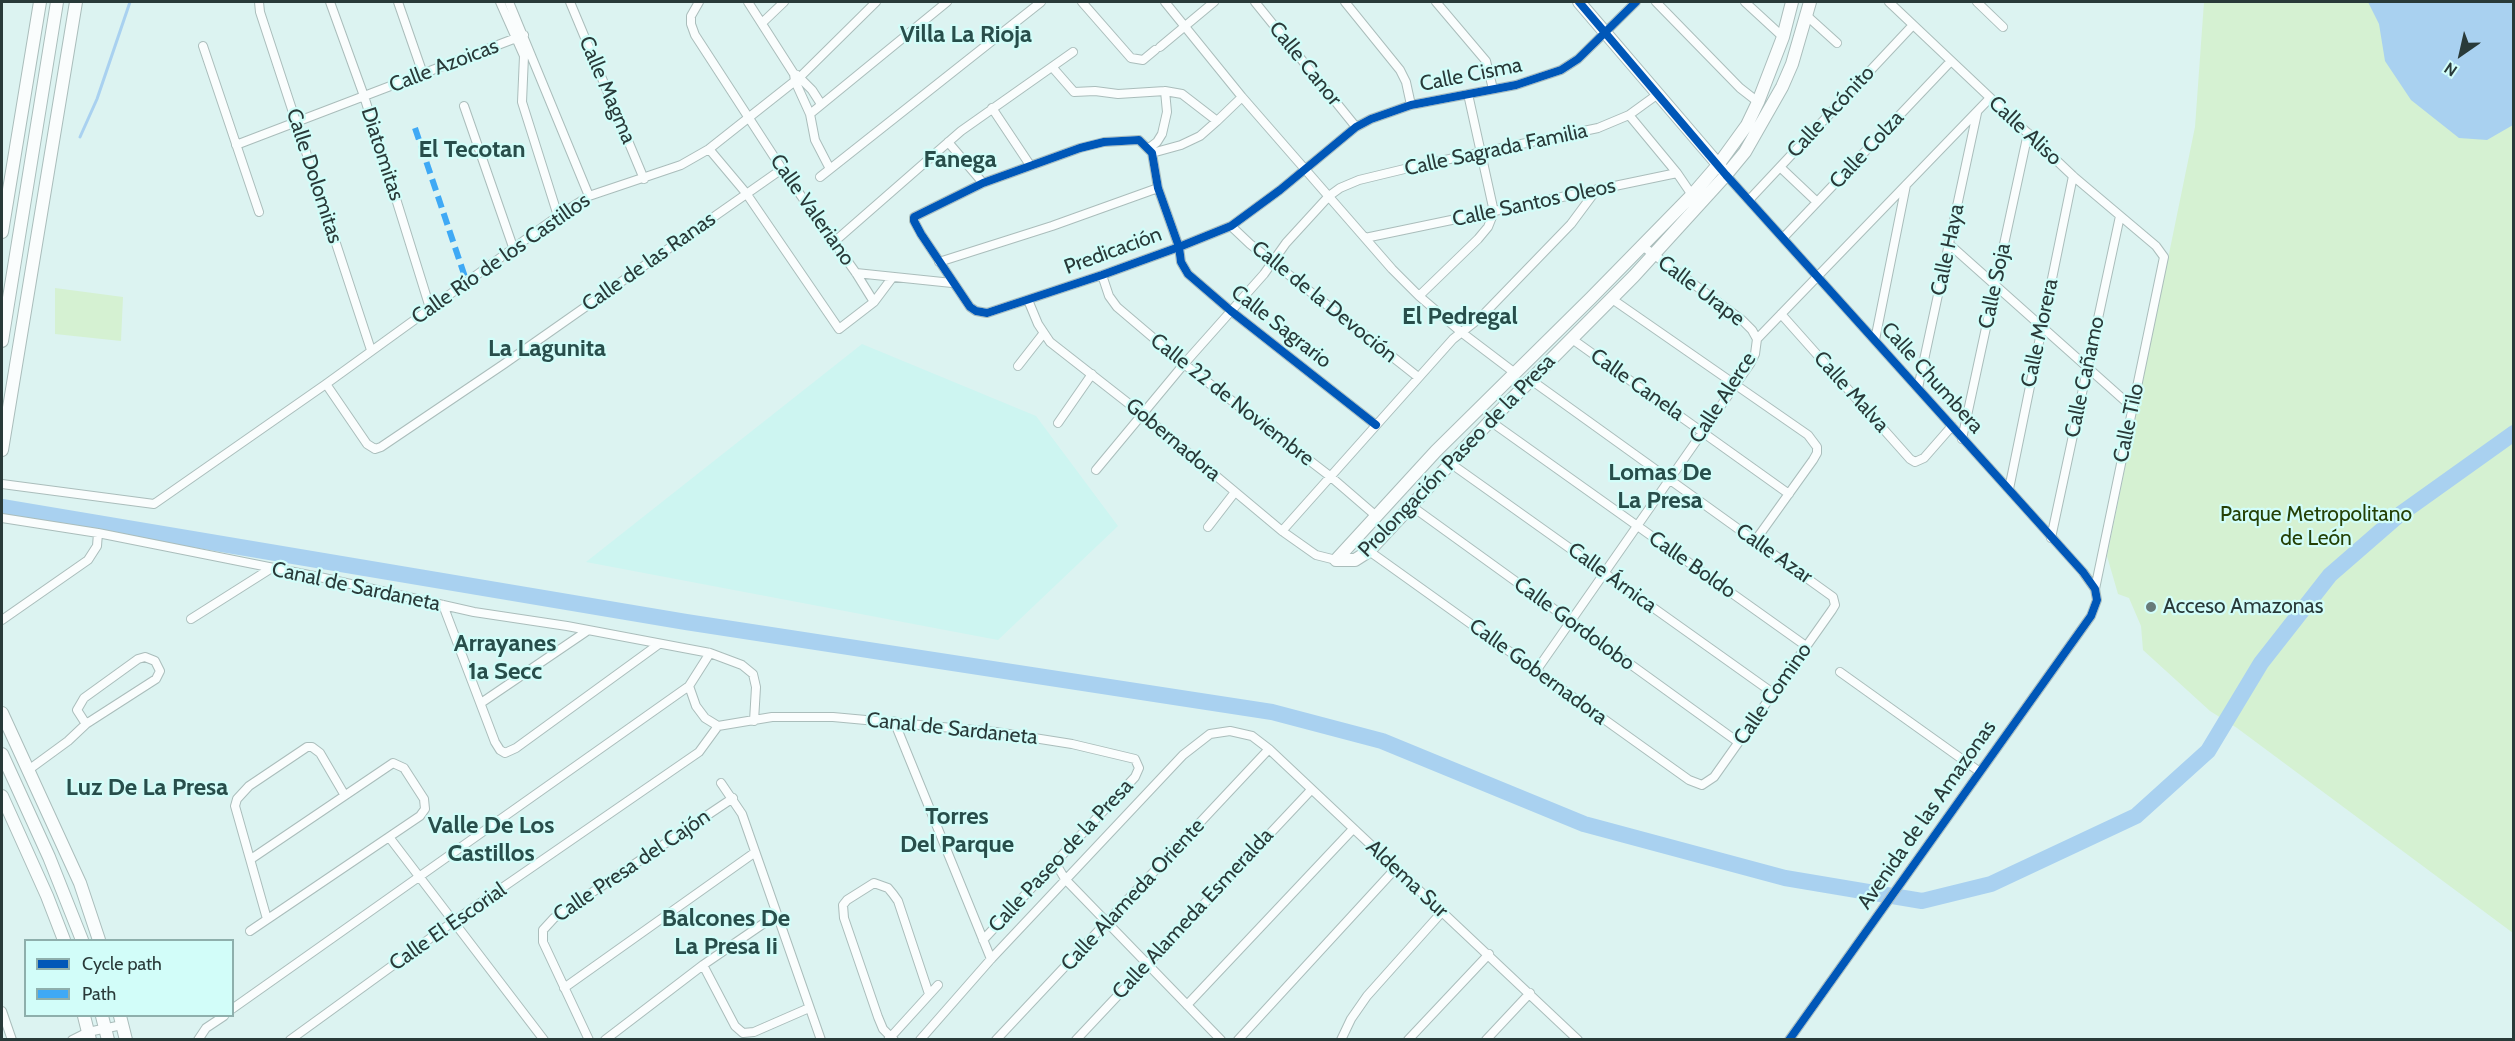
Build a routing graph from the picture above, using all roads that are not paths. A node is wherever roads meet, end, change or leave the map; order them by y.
1 (40, 2) edge
2 (57, 2) edge
3 (68, 2) edge
4 (76, 2) edge
5 (259, 2) edge
6 (330, 2) edge
7 (398, 2) edge
8 (500, 2) edge
9 (509, 2) edge
10 (570, 2) edge
11 (699, 2) edge
12 (748, 2) edge
13 (784, 2) edge
14 (876, 2) edge
15 (947, 2) edge
16 (1041, 2) edge
17 (1082, 2) edge
18 (1165, 2) edge
19 (1214, 2) edge
20 (1255, 2) edge
21 (1345, 2) edge
22 (1437, 2) edge
23 (1580, 2) edge
24 (1636, 2) edge
25 (1656, 2) edge
26 (1745, 2) edge
27 (1792, 2) edge
28 (1810, 2) edge
29 (1889, 2) edge
30 (1977, 2) edge
31 (1806, 15) junction
32 (762, 23) junction
33 (1913, 25) junction
34 (1184, 26) junction
35 (2003, 27) dead end
36 (1606, 32) junction
37 (520, 36) junction
38 (1783, 37) junction
39 (1837, 43) dead end
40 (68, 46) junction
41 (203, 46) dead end
42 (1073, 52) dead end
43 (1951, 61) junction
44 (1053, 68) junction
45 (423, 74) junction
46 (797, 77) junction
47 (1493, 89) junction
48 (1166, 91) junction
49 (1468, 94) junction
50 (1658, 94) junction
51 (364, 96) junction
52 (1242, 96) junction
53 (1990, 98) junction
54 (1758, 102) junction
55 (821, 104) junction
56 (1412, 105) junction
57 (464, 106) dead end
58 (992, 108) junction
59 (1978, 111) junction
60 (810, 114) junction
61 (1629, 115) junction
62 (749, 118) junction
63 (1217, 121) junction
64 (297, 122) junction
65 (1356, 127) junction
66 (2028, 133) junction
67 (948, 142) junction
68 (236, 145) junction
69 (709, 149) junction
70 (1151, 150) junction
71 (1483, 153) junction
72 (1030, 165) junction
73 (1718, 165) junction
74 (1780, 166) junction
75 (782, 169) junction
76 (830, 169) junction
77 (1304, 170) junction
78 (1677, 173) junction
79 (1726, 175) junction
80 (2073, 176) junction
81 (820, 177) dead end
82 (644, 178) junction
83 (983, 183) junction
84 (1906, 184) junction
85 (1158, 188) junction
86 (1597, 189) junction
87 (746, 194) junction
88 (1692, 195) junction
89 (589, 196) junction
90 (1329, 196) junction
91 (1749, 200) junction
92 (1817, 202) junction
93 (259, 212) dead end
94 (1494, 212) junction
95 (558, 216) junction
96 (2120, 216) junction
97 (1231, 225) junction
98 (2, 232) edge
99 (1365, 238) junction
100 (1783, 238) junction
101 (834, 242) junction
102 (1949, 244) junction
103 (1641, 245) junction
104 (513, 247) junction
105 (1179, 247) junction
106 (1654, 255) junction
107 (2164, 257) joint
108 (1273, 261) junction
109 (939, 262) junction
110 (856, 273) junction
111 (1102, 275) junction
112 (1817, 277) junction
113 (892, 278) junction
114 (952, 283) junction
115 (1995, 284) junction
116 (1419, 296) junction
117 (1612, 299) junction
118 (1028, 300) junction
119 (874, 302) junction
120 (430, 308) junction
121 (1231, 311) junction
122 (1781, 314) junction
123 (2041, 326) junction
124 (1461, 332) junction
125 (1044, 334) junction
126 (1572, 339) junction
127 (1756, 339) junction
128 (1875, 340) junction
129 (2, 341) edge
130 (371, 350) junction
131 (1184, 364) junction
132 (1018, 366) dead end
133 (2086, 366) junction
134 (1515, 373) junction
135 (1092, 374) junction
136 (1418, 377) junction
137 (1531, 380) junction
138 (326, 384) junction
139 (1736, 384) junction
140 (1918, 388) junction
141 (2133, 408) junction
142 (1142, 414) junction
143 (1490, 421) junction
144 (1058, 423) dead end
145 (1376, 425) junction
146 (1952, 426) junction
147 (1703, 431) junction
148 (1962, 439) junction
149 (2, 450) edge
150 (1450, 463) junction
151 (1096, 470) dead end
152 (1331, 477) junction
153 (1669, 479) junction
154 (2, 484) edge
155 (2009, 489) junction
156 (1236, 492) junction
157 (1789, 494) junction
158 (1410, 505) junction
159 (1375, 515) junction
160 (2, 518) edge
161 (1635, 526) junction
162 (1208, 527) dead end
163 (1282, 531) junction
164 (98, 533) junction
165 (2051, 538) junction
166 (1755, 541) junction
167 (1369, 551) junction
168 (1336, 560) junction
169 (270, 569) junction
170 (1604, 572) junction
171 (2095, 589) junction
172 (443, 605) junction
173 (1835, 605) joint
174 (191, 619) dead end
175 (2, 620) edge
176 (1570, 622) junction
177 (587, 631) junction
178 (659, 644) junction
179 (1806, 646) junction
180 (710, 653) junction
181 (1536, 671) junction
182 (1840, 672) dead end
183 (689, 686) junction
184 (1773, 693) junction
185 (481, 703) junction
186 (2, 713) edge
187 (754, 721) junction
188 (894, 721) junction
189 (86, 724) junction
190 (718, 726) junction
191 (1738, 742) junction
192 (1269, 749) junction
193 (2, 754) edge
194 (27, 771) junction
195 (1138, 772) joint
196 (1980, 772) junction
197 (1709, 782) joint
198 (722, 783) dead end
199 (1311, 790) junction
200 (344, 794) junction
201 (2, 796) edge
202 (733, 798) junction
203 (1353, 829) junction
204 (389, 837) junction
205 (754, 853) junction
206 (251, 859) junction
207 (1056, 864) junction
208 (1396, 868) junction
209 (420, 877) junction
210 (1065, 879) junction
211 (1442, 912) junction
212 (776, 915) junction
213 (267, 919) junction
214 (454, 921) junction
215 (1108, 922) junction
216 (59, 924) junction
217 (250, 932) dead end
218 (64, 939) edge
219 (69, 939) edge
220 (82, 939) edge
221 (99, 939) edge
222 (983, 940) junction
223 (1489, 954) junction
224 (992, 959) junction
225 (1147, 963) junction
226 (703, 965) junction
227 (938, 985) dead end
228 (564, 988) junction
229 (1530, 993) junction
230 (929, 994) junction
231 (1187, 1005) junction
232 (234, 1008) edge
233 (809, 1008) junction
234 (2, 1011) edge
235 (84, 1017) edge
236 (93, 1017) edge
237 (102, 1017) edge
238 (222, 1017) edge
239 (121, 1020) edge
240 (1570, 1032) junction
241 (106, 1034) edge
242 (89, 1036) edge
243 (1345, 1038) edge
244 (891, 1039) edge
245 (12, 1040) edge
246 (72, 1040) edge
247 (126, 1040) edge
248 (198, 1040) edge
249 (290, 1040) edge
250 (544, 1040) edge
251 (589, 1040) edge
252 (605, 1040) edge
253 (821, 1040) edge
254 (920, 1040) edge
255 (996, 1040) edge
256 (1076, 1040) edge
257 (1221, 1040) edge
258 (1238, 1040) edge
259 (1408, 1040) edge
260 (1486, 1040) edge
261 (1563, 1040) edge
262 (1578, 1040) edge
263 (1789, 1040) edge

1 - 98 street
2 - 129 street
3 - 40 street
4 - 40 street
5 - 64 street, Calle Dolomitas
6 - 51 street, Diatomitas
7 - 45 street
8 - 37 street
9 - 37 street
10 - 82 street, Calle Magma
11 - 62 street, Calle Valeriano
12 - 32 street
13 - 32 street
14 - 46 street, Calle Río de los Castillos
15 - 55 street
16 - 76 street
17 - 34 street
18 - 34 street
19 - 34 street
20 - 65 street, Calle Canor
21 - 56 street
22 - 47 street
23 - 36 street
24 - 36 street, Calle Cisma
25 - 54 street
26 - 38 street
27 - 38 street
28 - 31 street
29 - 33 street, Calle Aliso
30 - 35 street
31 - 39 street
31 - 79 street
32 - 46 street
33 - 43 street, Calle Aliso
33 - 74 street, Calle Acónito
34 - 52 street
36 - 47 street, Calle Cisma
36 - 50 street
37 - 45 street, Calle Azoicas
37 - 89 street
37 - 95 street
38 - 54 street
40 - 149 street
41 - 68 street
42 - 44 street
43 - 53 street, Calle Aliso
43 - 92 street, Calle Colza
44 - 48 street
44 - 58 street
45 - 51 street, Calle Azoicas
46 - 55 street
46 - 60 street
46 - 62 street, Calle Río de los Castillos
47 - 49 street, Calle Cisma
48 - 63 street
48 - 70 street
49 - 56 street, Calle Cisma
49 - 71 street
50 - 61 street, Calle Sagrada Familia
50 - 73 street
51 - 64 street, Calle Azoicas
51 - 120 street, Diatomitas
52 - 63 street
52 - 77 street
53 - 59 street, Calle Alerce
53 - 66 street, Calle Aliso
54 - 73 street
55 - 60 street
56 - 65 street, Calle Cisma
57 - 104 street
58 - 67 street
58 - 72 street
59 - 84 street, Calle Alerce
59 - 102 street, Calle Haya
60 - 76 street
61 - 71 street, Calle Sagrada Familia
61 - 78 street
62 - 69 street, Calle Río de los Castillos
62 - 75 street, Calle Valeriano
63 - 70 street
64 - 68 street, Calle Azoicas
64 - 130 street, Calle Dolomitas
65 - 77 street, Calle Cisma
66 - 80 street, Calle Aliso
66 - 115 street, Calle Soja
67 - 83 street
67 - 101 street
68 - 93 street
69 - 82 street, Calle Río de los Castillos
69 - 87 street
70 - 72 street
70 - 85 street, Calle Sagrario
71 - 90 street, Calle Sagrada Familia
71 - 94 street
72 - 83 street
73 - 79 street
73 - 88 street, Prolongación Paseo de la Presa
74 - 91 street, Calle Acónito
74 - 92 street
75 - 87 street, Calle de las Ranas
75 - 101 street, Calle Valeriano
76 - 81 street
77 - 90 street
77 - 97 street, Predicación
78 - 86 street, Calle Santos Oleos
78 - 88 street
79 - 91 street, Calle Chumbera
79 - 106 street, Prolongación Paseo de la Presa
80 - 96 street, Calle Aliso
80 - 123 street, Calle Morera
82 - 89 street, Calle Río de los Castillos
83 - 109 street
84 - 112 street, Calle Alerce
84 - 128 street
85 - 105 street, Calle Sagrario
85 - 109 street
86 - 94 street, Calle Santos Oleos
86 - 124 street
87 - 119 street
87 - 138 street, Calle de las Ranas
88 - 103 street, Prolongación Paseo de la Presa
89 - 95 street, Calle Río de los Castillos
90 - 99 street
90 - 108 street, Calle Sagrada Familia
91 - 100 street, Calle Chumbera
92 - 100 street, Calle Colza
94 - 99 street, Calle Santos Oleos
94 - 116 street
95 - 104 street, Calle Río de los Castillos
96 - 107 street, Calle Aliso
96 - 133 street, Calle Cañamo
97 - 105 street, Predicación
97 - 108 street, Calle de la Devoción
99 - 116 street
100 - 112 street, Calle Chumbera
101 - 110 street, Calle Valeriano
102 - 115 street
102 - 140 street, Calle Haya
103 - 106 street, Calle Urape
103 - 134 street, Prolongación Paseo de la Presa
104 - 120 street, Calle Río de los Castillos
105 - 111 street, Predicación
105 - 121 street, Calle Sagrario
106 - 117 street, Prolongación Paseo de la Presa
106 - 127 street, Calle Urape
107 - 141 street, Calle Tilo
108 - 121 street, Calle Sagrada Familia
108 - 136 street, Calle de la Devoción
109 - 114 street
110 - 113 street
110 - 119 street, Calle Valeriano
111 - 118 street, Predicación
111 - 131 street, Calle 22 de Noviembre
112 - 122 street, Calle Alerce
112 - 128 street, Calle Chumbera
113 - 114 street
113 - 119 street
114 - 118 street, Predicación
115 - 123 street
115 - 148 street, Calle Soja
116 - 124 street
117 - 126 street, Prolongación Paseo de la Presa
117 - 139 street
118 - 125 street, Gobernadora
120 - 130 street, Calle Río de los Castillos
121 - 131 street, Calle Sagrada Familia
121 - 145 street, Calle Sagrario
122 - 127 street, Calle Alerce
122 - 146 street, Calle Malva
123 - 133 street
123 - 155 street, Calle Morera
124 - 134 street
124 - 136 street
125 - 132 street
125 - 135 street, Gobernadora
126 - 137 street, Prolongación Paseo de la Presa
126 - 147 street, Calle Canela
127 - 139 street, Calle Alerce
128 - 140 street, Calle Chumbera
130 - 138 street, Calle Río de los Castillos
131 - 142 street, Calle Sagrada Familia
131 - 152 street, Calle 22 de Noviembre
133 - 141 street
133 - 165 street, Calle Cañamo
134 - 159 street, Prolongación Paseo de la Presa
135 - 142 street, Gobernadora
135 - 144 street
136 - 145 street
137 - 143 street, Prolongación Paseo de la Presa
137 - 153 street, Calle Azar
138 - 154 street, Calle Río de los Castillos
139 - 147 street, Calle Alerce
139 - 157 street
140 - 146 street, Calle Chumbera
141 - 171 street, Calle Tilo
142 - 151 street, Calle Sagrada Familia
142 - 156 street, Gobernadora
143 - 150 street, Prolongación Paseo de la Presa
143 - 161 street, Calle Boldo
145 - 152 street
146 - 148 street, Calle Chumbera
147 - 153 street, Calle Alerce
147 - 157 street, Calle Canela
148 - 155 street, Calle Chumbera
150 - 158 street, Prolongación Paseo de la Presa
150 - 170 street, Calle Árnica
152 - 159 street, Calle 22 de Noviembre
152 - 163 street
153 - 161 street, Calle Alerce
153 - 166 street, Calle Azar
155 - 165 street, Calle Chumbera
156 - 162 street
156 - 163 street, Gobernadora
157 - 166 street
158 - 167 street, Prolongación Paseo de la Presa
158 - 176 street, Calle Gordolobo
159 - 168 street, Prolongación Paseo de la Presa
160 - 164 street, Canal de Sardaneta
161 - 170 street, Calle Alerce
161 - 179 street, Calle Boldo
163 - 168 street, Gobernadora
164 - 169 street, Canal de Sardaneta
164 - 175 street
165 - 171 street, Calle Chumbera
166 - 173 street, Calle Azar
167 - 168 street, Prolongación Paseo de la Presa
167 - 181 street, Calle Gobernadora
169 - 172 street, Canal de Sardaneta
169 - 174 street
170 - 176 street, Calle Alerce
170 - 184 street, Calle Árnica
171 - 196 street, Avenida de las Amazonas
172 - 177 street, Canal de Sardaneta
172 - 185 street
173 - 179 street, Calle Comino
176 - 181 street, Calle Alerce
176 - 191 street, Calle Gordolobo
177 - 178 street, Canal de Sardaneta
177 - 185 street
178 - 180 street, Canal de Sardaneta
178 - 185 street
179 - 184 street, Calle Comino
180 - 183 street
180 - 187 street, Canal de Sardaneta
181 - 197 street, Calle Gobernadora
182 - 196 street
183 - 190 street
183 - 209 street
184 - 191 street, Calle Comino
186 - 194 street
187 - 188 street, Canal de Sardaneta
187 - 190 street
188 - 195 street, Canal de Sardaneta
188 - 222 street
189 - 189 street
189 - 194 street
190 - 214 street, Calle El Escorial
191 - 197 street, Calle Comino
192 - 199 street, Aldema Sur
192 - 210 street, Aldema Sur
192 - 215 street, Calle Alameda Oriente
193 - 220 street
194 - 221 street
195 - 207 street, Calle Paseo de la Presa
196 - 263 street, Avenida de las Amazonas
198 - 202 street
199 - 203 street, Aldema Sur
199 - 225 street, Calle Alameda Esmeralda
200 - 204 street
200 - 206 street
200 - 206 street
201 - 216 street
202 - 205 street
202 - 228 street, Calle Presa del Cajón
203 - 208 street, Aldema Sur
203 - 231 street
204 - 209 street
204 - 213 street
205 - 212 street
205 - 228 street
206 - 213 street
207 - 210 street
207 - 222 street, Calle Paseo de la Presa
208 - 211 street, Aldema Sur
208 - 258 street
209 - 214 street
209 - 232 street
210 - 215 street
210 - 224 street
211 - 223 street, Aldema Sur
211 - 243 street
212 - 226 street
212 - 233 street
213 - 217 street
214 - 249 street, Calle El Escorial
214 - 250 street
215 - 225 street
215 - 255 street, Calle Alameda Oriente
216 - 218 street
216 - 219 street
222 - 224 street
223 - 229 street, Aldema Sur
223 - 259 street
224 - 254 street
225 - 231 street
225 - 256 street, Calle Alameda Esmeralda
226 - 233 street
226 - 252 street
227 - 230 street
228 - 251 street, Calle Presa del Cajón
229 - 240 street, Aldema Sur
229 - 260 street
230 - 244 street
230 - 244 street
231 - 257 street
233 - 253 street
234 - 245 street
235 - 242 street
236 - 241 street
237 - 241 street
238 - 248 street
239 - 241 street
239 - 247 street
240 - 261 street
240 - 262 street, Aldema Sur
241 - 242 street
242 - 246 street

